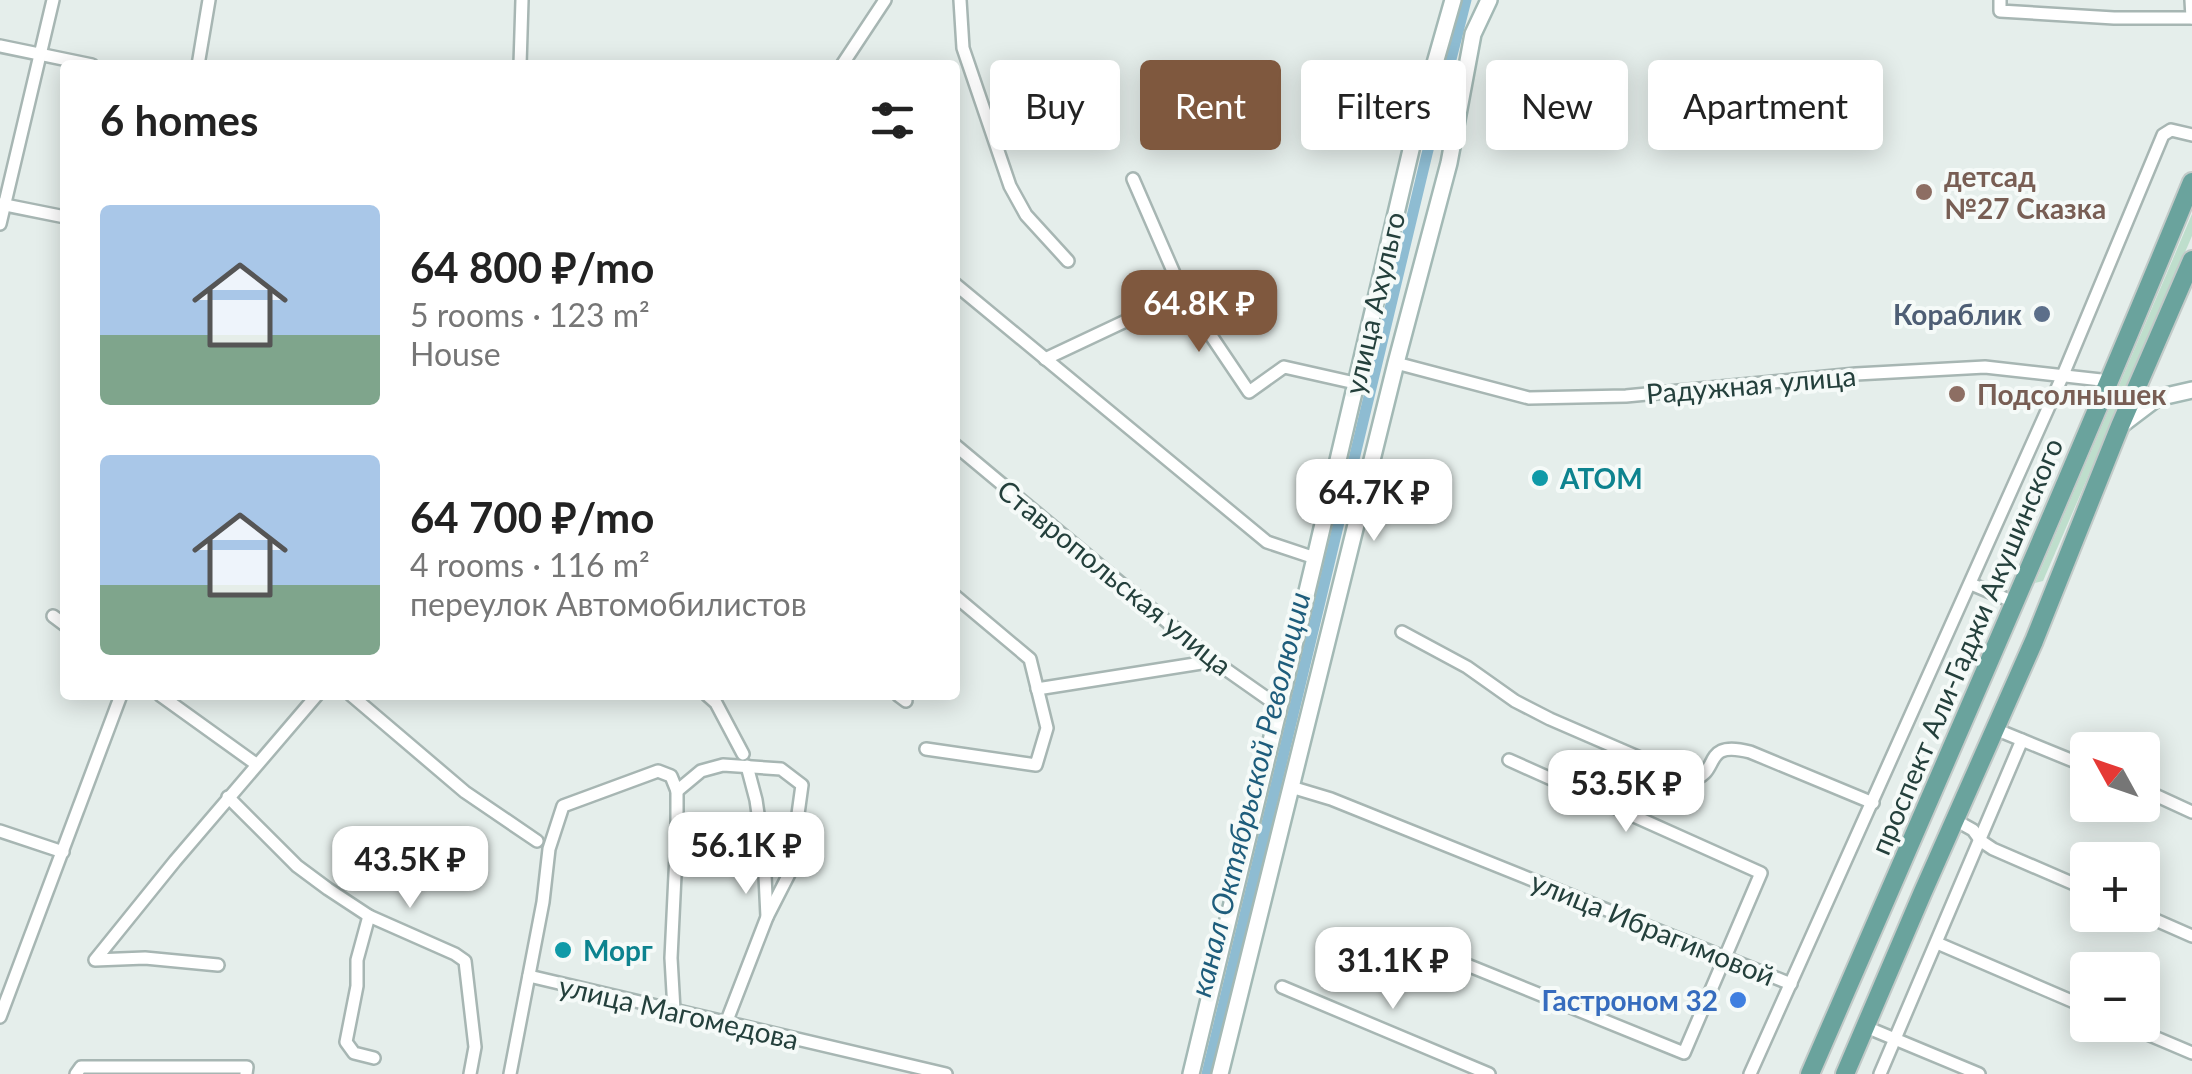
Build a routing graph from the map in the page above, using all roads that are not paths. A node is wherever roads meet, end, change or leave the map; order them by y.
1 (52, 0) edge
2 (209, 0) edge
3 (522, 0) edge
4 (885, 0) edge
5 (960, 0) edge
6 (1453, 0) edge
7 (1490, 0) edge
8 (2000, 0) edge
9 (2191, 0) edge
10 (2192, 18) edge
11 (0, 46) edge
12 (39, 54) junction
13 (68, 60) edge
14 (199, 60) edge
15 (520, 60) edge
16 (845, 60) edge
17 (2192, 135) edge
18 (1132, 179) dead end
19 (2192, 182) edge
20 (2, 205) edge
21 (60, 216) edge
22 (0, 224) edge
23 (2192, 260) edge
24 (1068, 262) dead end
25 (960, 288) edge
26 (1183, 294) junction
27 (1045, 360) junction
28 (1396, 363) junction
29 (2063, 375) junction
30 (2110, 381) junction
31 (1355, 383) junction
32 (2192, 390) edge
33 (2120, 426) junction
34 (960, 449) edge
35 (1316, 558) junction
36 (1971, 584) junction
37 (2016, 597) junction
38 (960, 600) edge
39 (2049, 604) junction
40 (53, 616) dead end
41 (60, 621) edge
42 (1402, 632) dead end
43 (1214, 662) junction
44 (1036, 689) junction
45 (119, 700) edge
46 (167, 700) edge
47 (312, 700) edge
48 (358, 700) edge
49 (713, 700) edge
50 (1278, 706) junction
51 (1995, 729) junction
52 (2022, 740) junction
53 (926, 748) dead end
54 (2070, 759) edge
55 (745, 760) junction
56 (1509, 760) dead end
57 (256, 764) junction
58 (1291, 786) junction
59 (677, 791) junction
60 (228, 797) junction
61 (2160, 797) edge
62 (1873, 802) junction
63 (2192, 812) edge
64 (1955, 820) junction
65 (0, 831) edge
66 (537, 841) dead end
67 (1981, 841) junction
68 (63, 852) junction
69 (2070, 882) edge
70 (1894, 883) junction
71 (1922, 894) junction
72 (369, 916) junction
73 (767, 916) junction
74 (2160, 922) edge
75 (2192, 936) edge
76 (1937, 943) junction
77 (1440, 954) dead end
78 (1726, 956) junction
79 (218, 965) dead end
80 (529, 976) junction
81 (1791, 984) junction
82 (1282, 987) dead end
83 (2070, 1000) edge
84 (674, 1010) junction
85 (0, 1018) edge
86 (726, 1023) junction
87 (1866, 1027) junction
88 (1894, 1039) junction
89 (2160, 1040) edge
90 (2192, 1054) edge
91 (374, 1058) dead end
92 (76, 1074) edge
93 (246, 1074) edge
94 (470, 1074) edge
95 (510, 1074) edge
96 (946, 1074) edge
97 (1191, 1074) edge
98 (1220, 1074) edge
99 (1489, 1074) edge
100 (1750, 1074) edge
101 (1810, 1074) edge
102 (1846, 1074) edge
103 (1880, 1074) edge
104 (1978, 1074) edge

1 - 12 street
2 - 14 street
3 - 15 street
4 - 16 street
5 - 24 street
6 - 31 main road, улица Ахульго
7 - 28 main road
8 - 10 street
9 - 10 street
11 - 12 street
12 - 13 street
12 - 20 street
17 - 29 street
18 - 26 street
19 - 30 main road, проспект Али-Гаджи Акушинского
20 - 21 street
20 - 22 street
23 - 33 main road, проспект Али-Гаджи Акушинского
25 - 27 street
26 - 27 street
26 - 31 street
27 - 35 street
28 - 29 street, Радужная улица
28 - 58 main road
29 - 30 street, Радужная улица
29 - 36 street
30 - 37 main road, проспект Али-Гаджи Акушинского
31 - 35 main road, улица Ахульго
32 - 33 main road
33 - 39 main road, проспект Али-Гаджи Акушинского
34 - 43 street, Ставропольская улица
35 - 50 main road, улица Ахульго
36 - 37 street
36 - 62 street
37 - 39 main road
37 - 70 main road, проспект Али-Гаджи Акушинского
38 - 44 street
39 - 51 main road, проспект Али-Гаджи Акушинского
40 - 41 street
42 - 62 street
43 - 44 street
43 - 50 street, Ставропольская улица
44 - 53 street
45 - 68 street
46 - 57 street
47 - 57 street
48 - 66 street
49 - 55 street
50 - 97 main road, улица Ахульго
51 - 52 street
51 - 64 main road, проспект Али-Гаджи Акушинского
52 - 54 street
52 - 67 street
55 - 59 street
55 - 73 street
55 - 73 street
56 - 78 street
57 - 60 street
58 - 78 street, улица Ибрагимовой
58 - 98 main road
59 - 80 street
59 - 84 street
60 - 72 street
60 - 79 street
61 - 63 street
62 - 81 street
64 - 67 street
64 - 71 main road, проспект Али-Гаджи Акушинского
65 - 68 street
67 - 69 street
67 - 76 street
68 - 85 street
70 - 71 main road
70 - 101 main road, проспект Али-Гаджи Акушинского
71 - 87 main road, проспект Али-Гаджи Акушинского
72 - 91 street
72 - 94 street
73 - 86 street
74 - 75 street
76 - 83 street
76 - 88 street
77 - 78 street
78 - 81 street, улица Ибрагимовой
80 - 84 street, улица Магомедова
80 - 95 street
81 - 100 street
82 - 99 street
84 - 86 street, улица Магомедова
86 - 96 street, улица Магомедова
87 - 88 street
87 - 102 main road, проспект Али-Гаджи Акушинского
88 - 103 street
88 - 104 street
89 - 90 street
92 - 93 street

